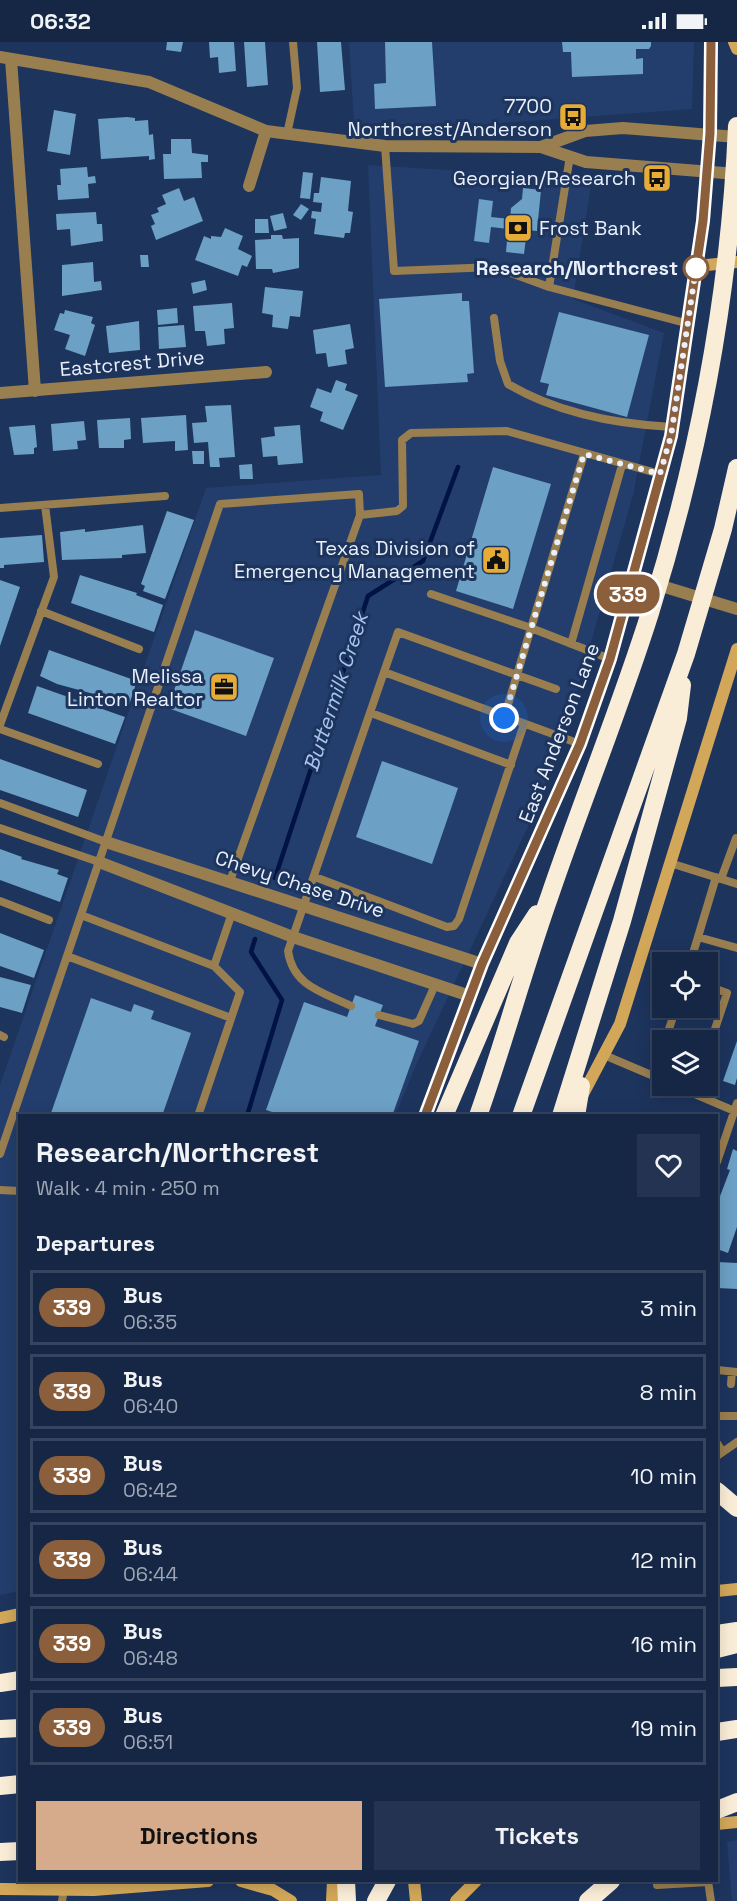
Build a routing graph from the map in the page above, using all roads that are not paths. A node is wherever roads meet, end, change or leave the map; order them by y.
1 (293, 42) edge
2 (711, 42) edge
3 (734, 42) edge
4 (737, 49) edge
5 (5, 58) edge
6 (737, 126) edge
7 (266, 131) junction
8 (710, 133) junction
9 (287, 134) junction
10 (737, 137) edge
11 (385, 146) junction
12 (541, 147) junction
13 (570, 156) junction
14 (707, 170) junction
15 (737, 174) edge
16 (249, 186) dead end
17 (737, 262) edge
18 (697, 266) junction
19 (549, 287) junction
20 (494, 318) dead end
21 (689, 324) junction
22 (266, 372) dead end
23 (35, 391) junction
24 (0, 393) edge
25 (672, 426) junction
26 (584, 454) junction
27 (622, 465) junction
28 (737, 468) edge
29 (660, 474) junction
30 (165, 496) dead end
31 (45, 505) junction
32 (0, 508) edge
33 (360, 515) junction
34 (632, 578) junction
35 (431, 594) dead end
36 (737, 609) edge
37 (41, 611) junction
38 (531, 628) junction
39 (571, 644) junction
40 (139, 649) dead end
41 (737, 649) edge
42 (686, 654) junction
43 (610, 659) junction
44 (384, 672) junction
45 (517, 674) junction
46 (556, 689) dead end
47 (0, 692) edge
48 (10, 696) junction
49 (371, 713) junction
50 (504, 718) junction
51 (524, 724) junction
52 (0, 727) edge
53 (580, 744) junction
54 (98, 764) dead end
55 (512, 765) junction
56 (0, 803) edge
57 (0, 828) edge
58 (736, 837) edge
59 (106, 842) junction
60 (99, 862) junction
61 (670, 863) junction
62 (315, 878) junction
63 (719, 878) junction
64 (230, 881) junction
65 (737, 884) edge
66 (549, 895) junction
67 (0, 901) edge
68 (305, 906) junction
69 (232, 913) junction
70 (81, 915) junction
71 (49, 920) dead end
72 (293, 937) junction
73 (698, 937) junction
74 (737, 948) edge
75 (693, 952) edge
76 (67, 956) junction
77 (482, 964) junction
78 (214, 966) junction
79 (435, 985) junction
80 (718, 990) edge
81 (470, 996) junction
82 (351, 1006) dead end
83 (379, 1015) dead end
84 (231, 1018) junction
85 (715, 1030) edge
86 (588, 1037) junction
87 (604, 1055) junction
88 (652, 1075) edge
89 (707, 1096) edge
90 (736, 1109) edge
91 (199, 1114) edge
92 (425, 1114) edge
93 (445, 1114) edge
94 (479, 1114) edge
95 (522, 1114) edge
96 (562, 1114) edge
97 (574, 1114) edge
98 (575, 1114) edge
99 (0, 1154) edge
100 (718, 1159) edge
101 (0, 1190) edge
102 (18, 1191) edge
103 (718, 1370) edge
104 (735, 1372) edge
105 (731, 1384) dead end
106 (737, 1442) edge
107 (718, 1450) edge
108 (718, 1492) edge
109 (737, 1508) edge
110 (737, 1589) edge
111 (718, 1591) edge
112 (18, 1614) edge
113 (0, 1618) edge
114 (737, 1631) edge
115 (718, 1634) edge
116 (737, 1644) edge
117 (718, 1649) edge
118 (737, 1677) edge
119 (718, 1678) edge
120 (18, 1680) edge
121 (0, 1683) edge
122 (18, 1728) edge
123 (0, 1729) edge
124 (737, 1729) edge
125 (718, 1734) edge
126 (718, 1734) edge
127 (737, 1736) edge
128 (18, 1784) edge
129 (0, 1786) edge
130 (737, 1802) edge
131 (718, 1810) edge
132 (737, 1822) edge
133 (718, 1824) edge
134 (18, 1851) edge
135 (0, 1852) edge
136 (195, 1882) edge
137 (245, 1882) edge
138 (333, 1882) edge
139 (346, 1882) edge
140 (386, 1882) edge
141 (387, 1882) edge
142 (414, 1882) edge
143 (475, 1882) edge
144 (610, 1882) edge
145 (708, 1882) edge
146 (657, 1885) dead end
147 (0, 1888) edge
148 (63, 1895) edge
149 (291, 1901) edge
150 (332, 1901) edge
151 (347, 1901) edge
152 (376, 1901) edge
153 (388, 1901) edge
154 (416, 1901) edge
155 (456, 1901) edge
156 (588, 1901) edge
157 (711, 1901) edge

1 - 9 lane
2 - 8 main road, East Anderson Lane
3 - 4 main road
5 - 7 street
5 - 23 street
6 - 66 highway
7 - 9 street
7 - 16 street
8 - 10 street
8 - 12 street
8 - 14 main road, East Anderson Lane
9 - 11 street
11 - 12 street
11 - 19 lane
12 - 13 street
13 - 14 street
13 - 19 lane
14 - 15 street
14 - 18 main road, East Anderson Lane
17 - 18 main road
18 - 21 main road, East Anderson Lane
19 - 21 lane
20 - 25 lane
21 - 25 main road, East Anderson Lane
22 - 23 street, Eastcrest Drive
23 - 24 street, Eastcrest Drive
25 - 29 main road, East Anderson Lane
26 - 27 lane
26 - 33 lane
26 - 38 lane
27 - 29 lane
27 - 39 lane
28 - 42 highway
29 - 34 main road, East Anderson Lane
30 - 31 lane
31 - 32 lane
31 - 37 lane
33 - 59 lane
33 - 64 lane
34 - 36 street
34 - 43 main road, East Anderson Lane
35 - 38 lane
37 - 40 lane
37 - 48 lane
38 - 39 lane
38 - 45 lane
39 - 43 lane
41 - 61 main road
42 - 86 highway
42 - 95 highway
43 - 53 main road, East Anderson Lane
44 - 45 lane
44 - 49 lane
44 - 50 lane
45 - 46 lane
45 - 50 lane
47 - 48 lane
48 - 52 lane
49 - 55 lane
49 - 62 lane
50 - 51 lane
51 - 53 lane
51 - 55 lane
52 - 54 lane
53 - 77 main road, East Anderson Lane
55 - 62 lane
56 - 59 lane
57 - 60 lane
58 - 63 lane
59 - 60 lane
59 - 64 street, Chevy Chase Drive
60 - 69 street
60 - 70 lane
61 - 63 lane
61 - 87 main road
62 - 68 lane
63 - 65 lane
63 - 73 lane
64 - 68 street, Chevy Chase Drive
66 - 93 highway
66 - 94 highway
67 - 71 lane
68 - 72 lane
68 - 77 street, Chevy Chase Drive
69 - 72 street
69 - 78 lane
70 - 76 lane
70 - 78 lane
72 - 79 street
72 - 82 lane
73 - 74 lane
73 - 75 lane
76 - 84 lane
76 - 99 lane
77 - 81 main road, East Anderson Lane
78 - 84 lane
79 - 81 street
79 - 83 lane
80 - 85 lane
81 - 92 main road, East Anderson Lane
84 - 91 lane
86 - 96 highway
86 - 97 highway
87 - 88 lane
87 - 98 main road
89 - 90 lane
90 - 100 lane
101 - 102 lane
103 - 104 lane
104 - 105 lane
106 - 107 lane
108 - 109 highway
110 - 111 main road
112 - 113 main road
114 - 115 highway
116 - 117 highway
118 - 119 highway
120 - 121 highway
122 - 123 highway
124 - 125 highway
126 - 127 highway
128 - 129 highway
130 - 131 highway
132 - 133 main road
134 - 135 highway
136 - 148 main road
137 - 149 main road
138 - 150 main road
139 - 151 highway
140 - 152 highway
141 - 153 highway
142 - 154 main road
143 - 155 main road
144 - 156 highway
145 - 146 lane
145 - 157 lane
147 - 148 main road

